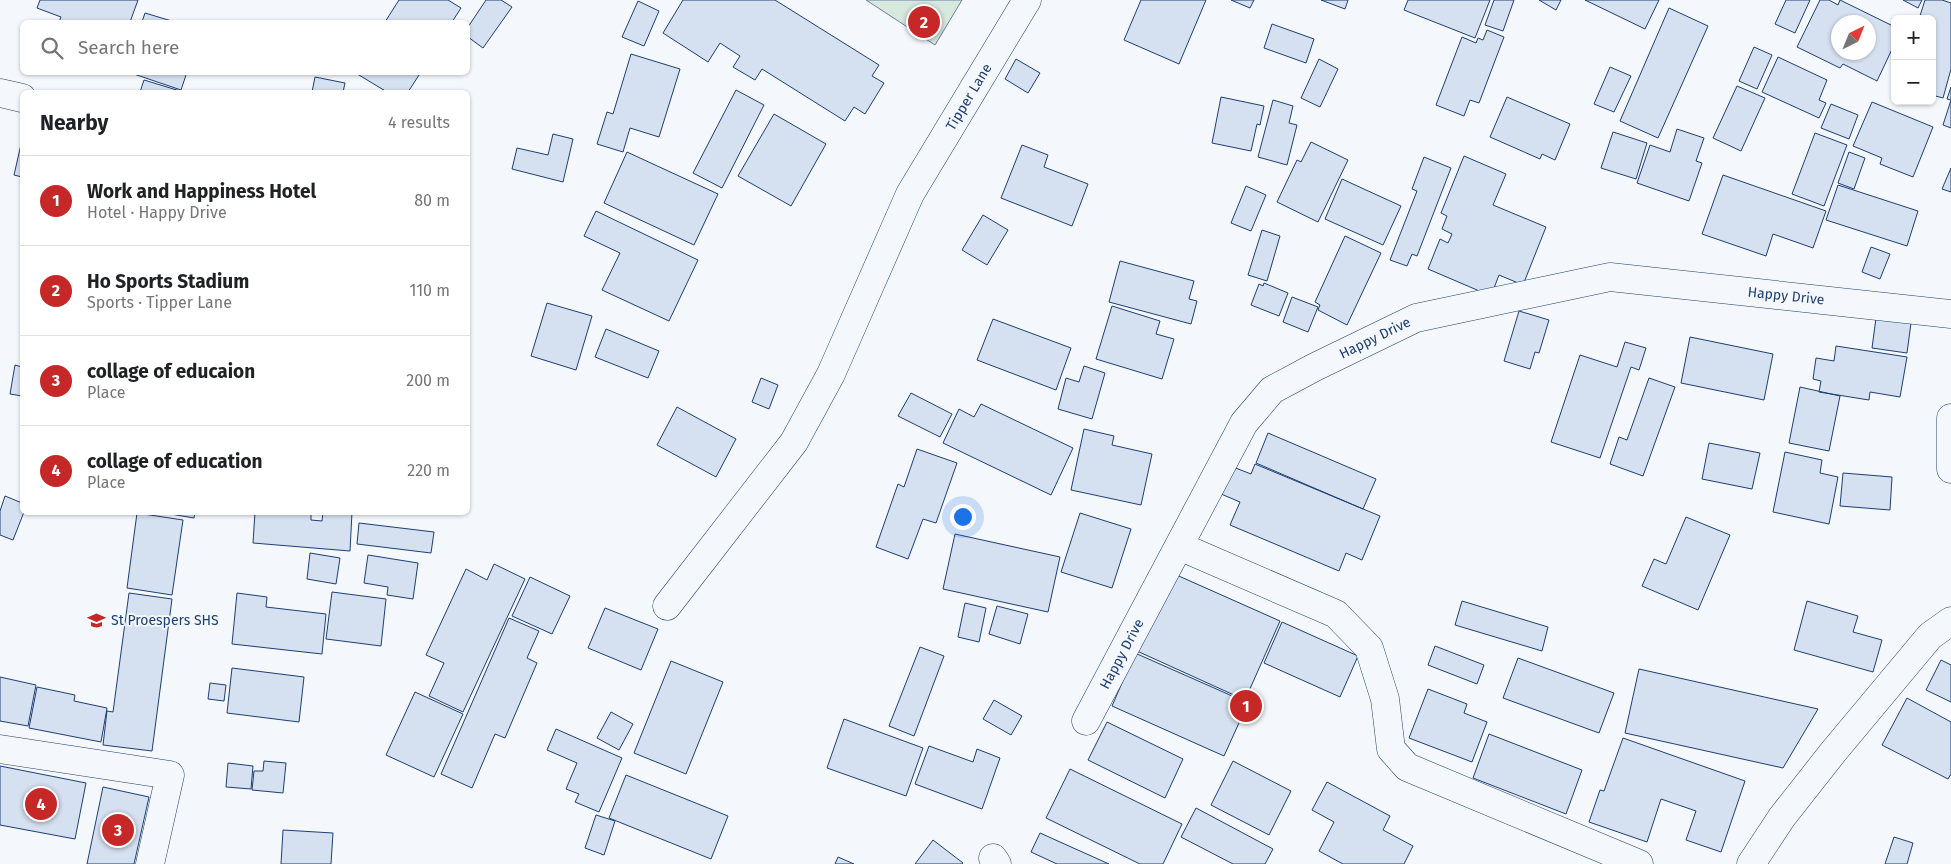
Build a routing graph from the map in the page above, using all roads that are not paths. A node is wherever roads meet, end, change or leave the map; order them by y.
1 (1027, 0) edge
2 (0, 92) edge
3 (20, 97) edge
4 (1951, 314) edge
5 (1951, 418) edge
6 (1951, 469) edge
7 (1180, 546) junction
8 (667, 606) dead end
9 (1951, 621) edge
10 (1086, 721) dead end
11 (0, 749) edge
12 (150, 864) edge
13 (1639, 864) edge
14 (1751, 864) edge

1 - 8 street, Tipper Lane
2 - 3 street
4 - 7 street, Happy Drive
5 - 6 street
7 - 10 street, Happy Drive
7 - 13 street
9 - 14 street
11 - 12 street

